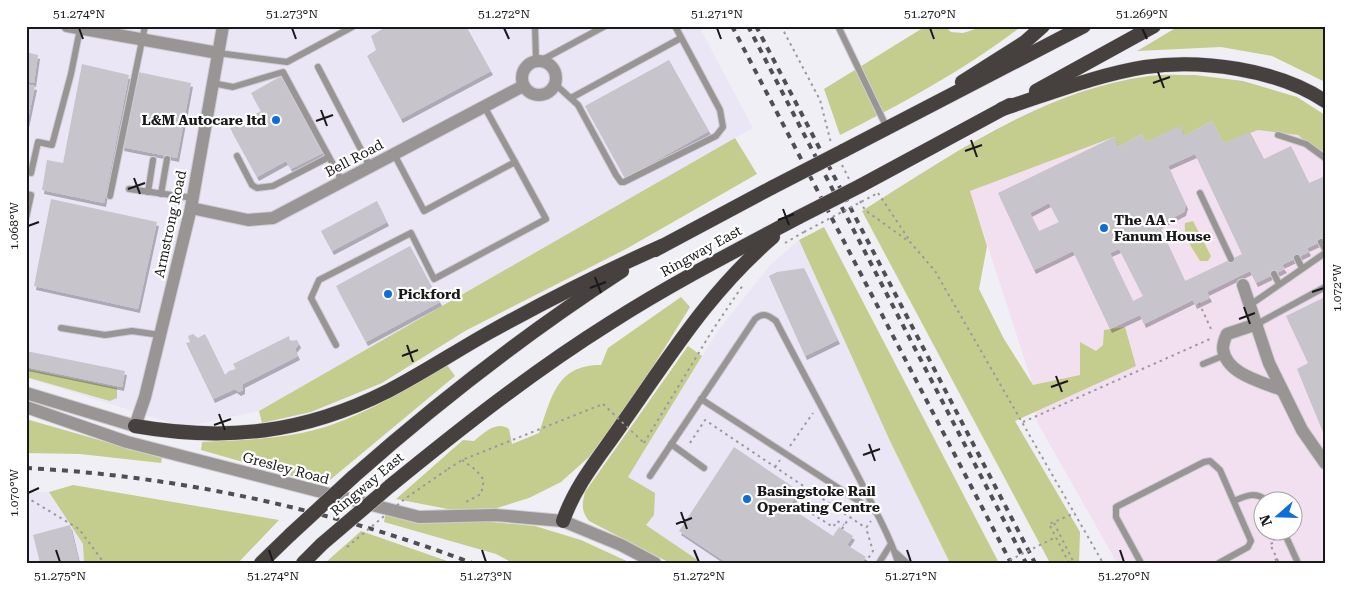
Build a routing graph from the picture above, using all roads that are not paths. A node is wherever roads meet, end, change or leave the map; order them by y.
1 (223, 26) edge
2 (354, 26) edge
3 (535, 26) edge
4 (605, 26) edge
5 (675, 26) edge
6 (838, 26) edge
7 (1043, 26) edge
8 (1084, 26) edge
9 (1154, 26) edge
10 (73, 27) edge
11 (94, 29) edge
12 (144, 33) edge
13 (681, 38) junction
14 (218, 53) junction
15 (539, 60) junction
16 (318, 67) dead end
17 (212, 83) junction
18 (555, 84) junction
19 (523, 86) junction
20 (571, 98) junction
21 (1325, 101) edge
22 (932, 105) junction
23 (484, 106) junction
24 (1002, 109) junction
25 (887, 128) junction
26 (1278, 135) dead end
27 (394, 154) junction
28 (237, 156) dead end
29 (329, 157) junction
30 (1325, 158) edge
31 (167, 159) dead end
32 (153, 160) dead end
33 (515, 162) junction
34 (370, 166) junction
35 (31, 173) dead end
36 (342, 181) junction
37 (129, 189) dead end
38 (148, 192) junction
39 (1200, 193) dead end
40 (26, 194) edge
41 (161, 194) junction
42 (110, 196) dead end
43 (192, 203) junction
44 (26, 218) edge
45 (794, 220) junction
46 (1321, 242) dead end
47 (662, 246) junction
48 (1325, 249) edge
49 (1325, 253) edge
50 (1297, 258) dead end
51 (1231, 259) dead end
52 (1302, 268) junction
53 (1274, 274) dead end
54 (1241, 281) dead end
55 (1279, 284) junction
56 (1325, 286) edge
57 (1250, 305) junction
58 (1257, 324) junction
59 (61, 328) dead end
60 (160, 335) junction
61 (336, 346) dead end
62 (1225, 355) junction
63 (1203, 364) dead end
64 (1282, 390) junction
65 (26, 393) edge
66 (701, 399) junction
67 (26, 407) edge
68 (136, 426) junction
69 (671, 444) junction
70 (1325, 463) edge
71 (704, 468) dead end
72 (650, 476) dead end
73 (1254, 494) edge
74 (1234, 501) junction
75 (876, 512) junction
76 (563, 521) junction
77 (1289, 542) edge
78 (892, 544) junction
79 (895, 552) junction
80 (261, 563) edge
81 (303, 563) edge
82 (655, 563) edge
83 (879, 563) edge
84 (898, 563) edge
85 (907, 563) edge
86 (1141, 563) edge
87 (1219, 563) edge
88 (1298, 563) edge

1 - 14 street, Armstrong Road
2 - 14 lane
3 - 15 lane
4 - 15 lane
5 - 13 lane
6 - 25 lane
7 - 22 highway
8 - 22 highway, Ringway East
9 - 24 highway, Ringway East
10 - 11 street
10 - 35 lane
11 - 12 street
12 - 14 street
12 - 42 lane
13 - 20 lane
13 - 20 lane
14 - 17 street, Armstrong Road
15 - 18 street
15 - 19 street
16 - 34 lane
17 - 29 lane
17 - 43 street, Armstrong Road
18 - 19 street
18 - 20 lane
19 - 23 street, Bell Road
21 - 24 highway
22 - 25 highway, Ringway East
23 - 27 street, Bell Road
23 - 33 lane
24 - 45 highway, Ringway East, bridge
25 - 47 highway, Ringway East, bridge
26 - 30 lane
27 - 33 lane
27 - 34 street, Bell Road
28 - 29 lane
29 - 36 lane
31 - 41 lane
32 - 38 lane
33 - 61 lane
34 - 36 street, Bell Road
36 - 43 street, Bell Road
37 - 38 lane
38 - 41 lane
39 - 51 lane
40 - 44 lane
41 - 43 lane
43 - 60 street, Armstrong Road
45 - 76 highway
45 - 81 highway, Ringway East, bridge
46 - 48 lane
47 - 68 highway
47 - 80 highway, Ringway East, bridge
49 - 52 lane
50 - 52 lane
52 - 55 lane
53 - 55 lane
54 - 57 street
55 - 57 lane
56 - 58 lane
57 - 58 street
58 - 62 street
58 - 64 street
59 - 60 lane
60 - 68 street, Armstrong Road
62 - 63 lane
62 - 64 street
64 - 70 street
65 - 68 street
66 - 69 lane
66 - 75 lane
66 - 75 lane
67 - 76 street, Gresley Road
69 - 71 lane
69 - 72 lane
73 - 74 lane
74 - 86 lane
74 - 87 lane
75 - 78 lane
76 - 82 street, Gresley Road
77 - 88 lane
78 - 79 lane
78 - 83 lane
79 - 84 lane
79 - 85 lane

